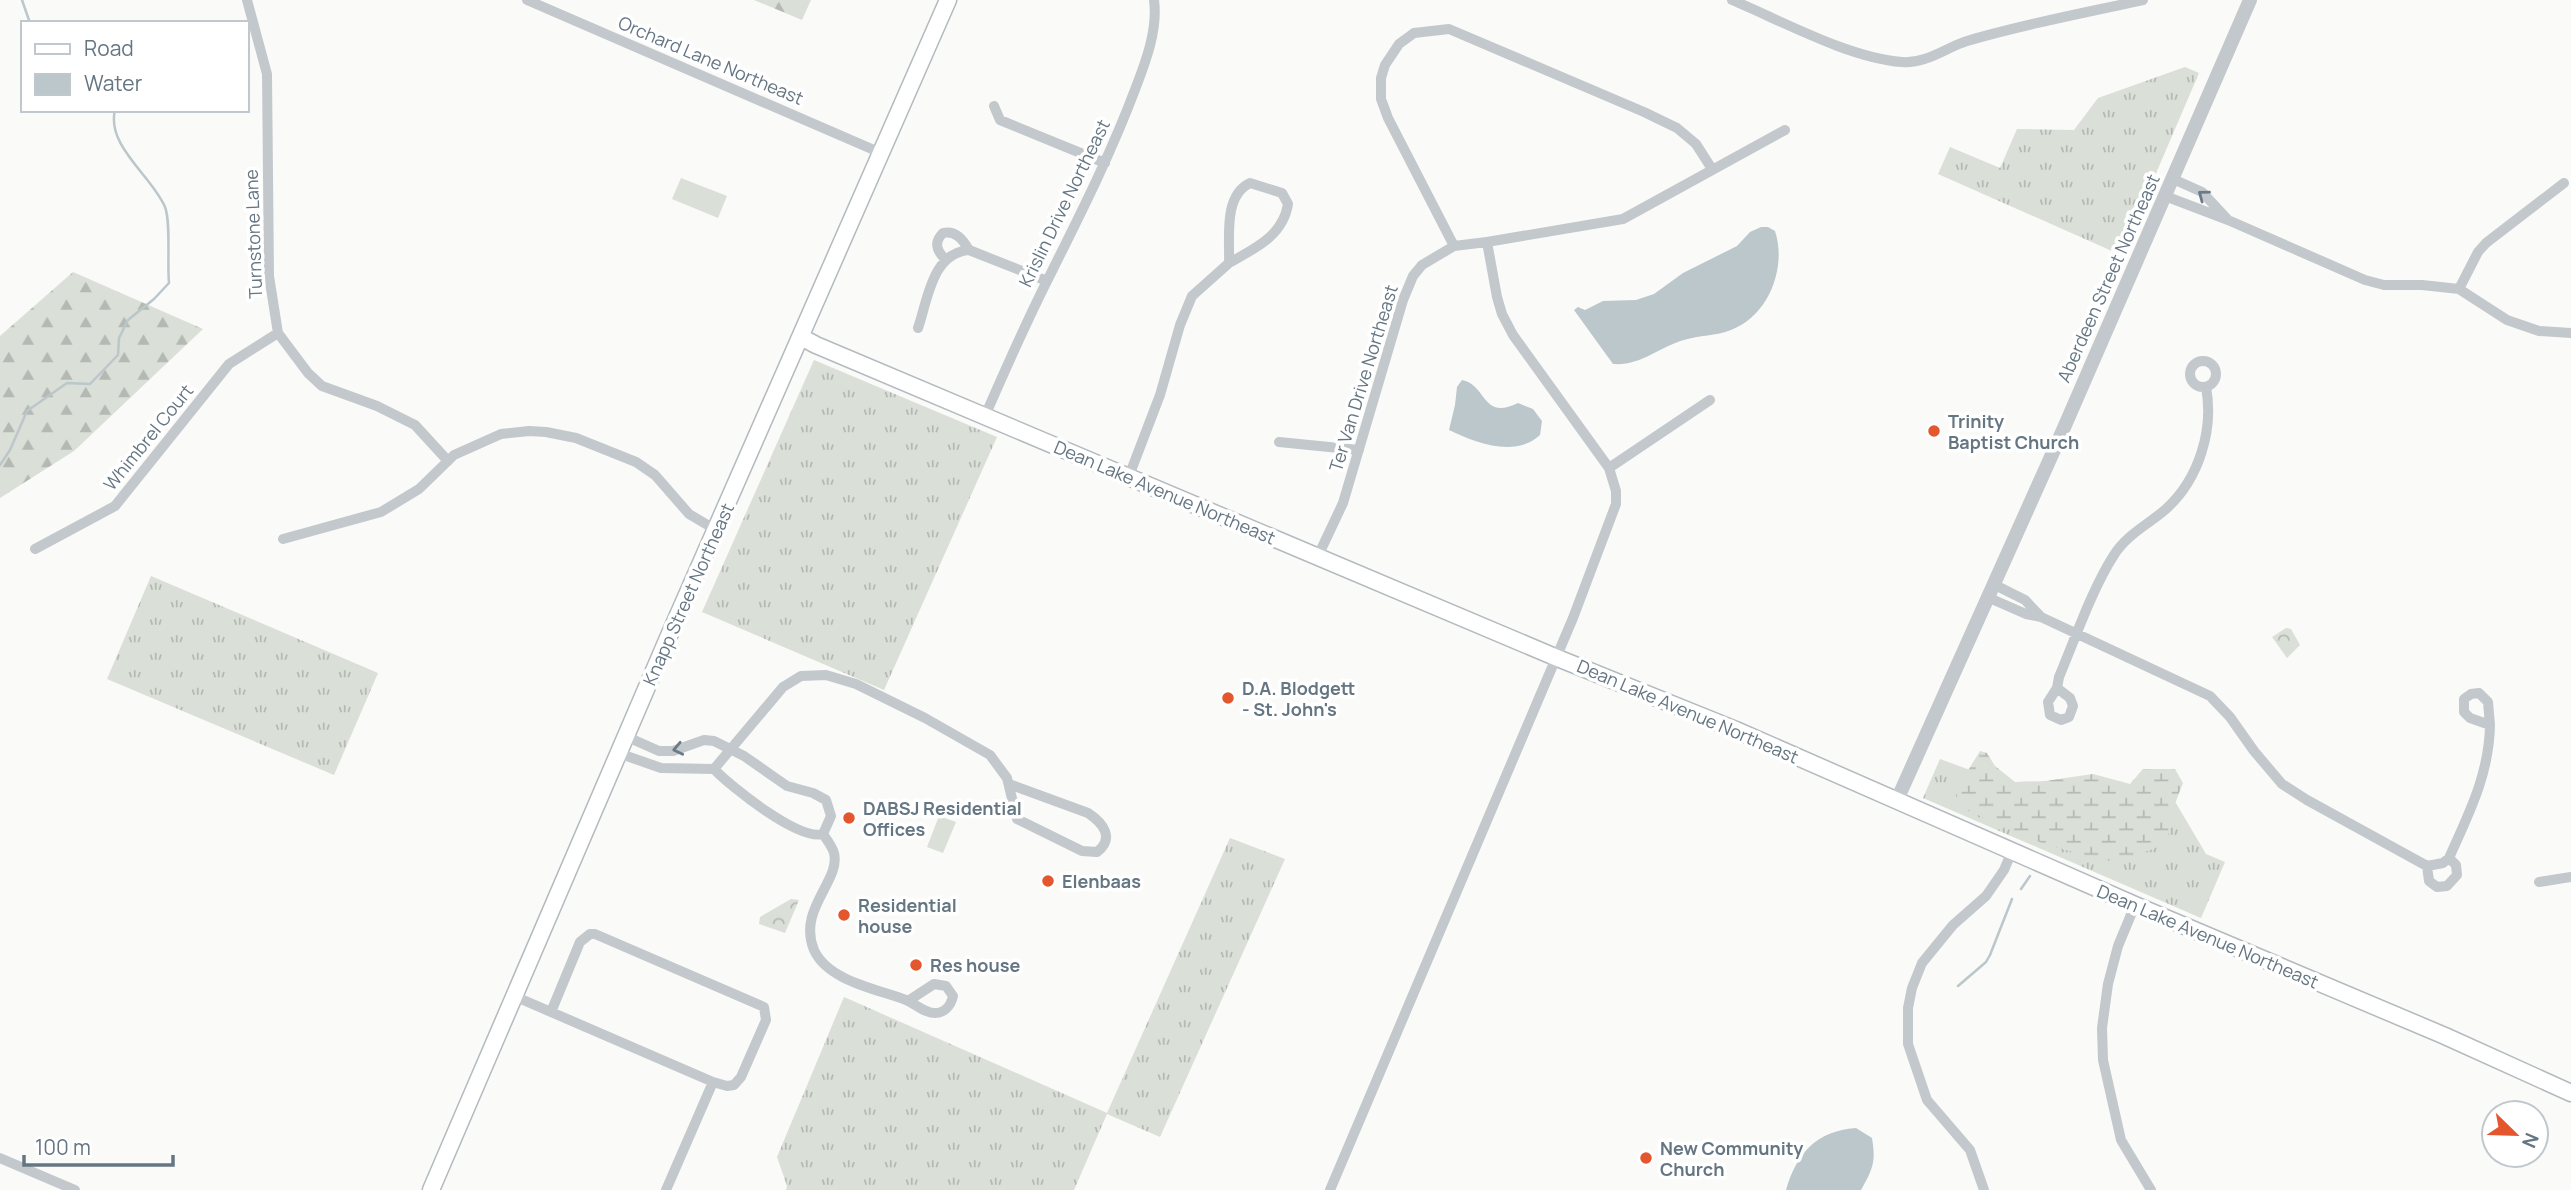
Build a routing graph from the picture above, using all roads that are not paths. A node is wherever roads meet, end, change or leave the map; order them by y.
1 (247, 0) edge
2 (527, 0) edge
3 (948, 0) edge
4 (1154, 0) edge
5 (1732, 0) edge
6 (2143, 0) edge
7 (2250, 0) edge
8 (994, 106) dead end
9 (1785, 130) dead end
10 (881, 153) junction
11 (1105, 163) junction
12 (1712, 169) junction
13 (2173, 179) junction
14 (2564, 183) dead end
15 (2165, 196) junction
16 (2228, 220) junction
17 (1487, 243) junction
18 (1454, 246) junction
19 (969, 250) junction
20 (944, 259) junction
21 (1229, 263) junction
22 (1047, 281) junction
23 (2459, 289) junction
24 (918, 328) dead end
25 (278, 333) junction
26 (2571, 333) edge
27 (801, 337) junction
28 (2206, 387) dead end
29 (1710, 400) dead end
30 (985, 416) junction
31 (1279, 442) dead end
32 (1359, 450) junction
33 (448, 461) junction
34 (1609, 468) junction
35 (1129, 476) junction
36 (716, 530) junction
37 (283, 538) dead end
38 (35, 549) dead end
39 (1318, 556) junction
40 (1990, 591) junction
41 (2077, 635) junction
42 (1555, 657) junction
43 (2057, 688) dead end
44 (2490, 725) dead end
45 (625, 736) junction
46 (730, 750) junction
47 (618, 754) junction
48 (714, 769) junction
49 (1009, 784) junction
50 (1897, 800) junction
51 (823, 834) junction
52 (2012, 852) junction
53 (2448, 858) junction
54 (2427, 866) junction
55 (2571, 877) edge
56 (2539, 882) dead end
57 (2135, 905) junction
58 (514, 996) junction
59 (908, 1001) dead end
60 (551, 1012) junction
61 (713, 1082) junction
62 (2571, 1093) edge
63 (0, 1158) edge
64 (75, 1190) edge
65 (431, 1190) edge
66 (666, 1190) edge
67 (1330, 1190) edge
68 (1984, 1190) edge
69 (2151, 1190) edge

1 - 25 street, Turnstone Lane
2 - 10 street, Orchard Lane Northeast
3 - 10 main road, Knapp Street Northeast
4 - 11 street, Krislin Drive Northeast
5 - 6 street
7 - 13 street, Aberdeen Street Northeast
8 - 11 street
9 - 12 street, Ter Van Drive Northeast
10 - 27 main road, Knapp Street Northeast
11 - 22 street, Krislin Drive Northeast
12 - 17 street, Ter Van Drive Northeast
12 - 18 street
13 - 15 street, Aberdeen Street Northeast
16 -> 13 street
14 - 23 street
15 - 16 street
15 - 40 street, Aberdeen Street Northeast
16 - 23 street
17 - 18 street, Ter Van Drive Northeast
17 - 34 street
18 - 32 street, Ter Van Drive Northeast
19 - 20 street
19 - 20 street
19 - 22 street
20 - 24 street
21 - 21 street
21 - 35 street
22 - 30 street, Krislin Drive Northeast
23 - 26 street
25 - 33 street, Turnstone Lane
25 - 38 street, Whimbrel Court
27 - 30 main road, Dean Lake Avenue Northeast
27 - 36 main road, Knapp Street Northeast
28 - 41 street
29 - 34 street
30 - 35 main road, Dean Lake Avenue Northeast
31 - 32 street
32 - 39 street, Ter Van Drive Northeast
33 - 36 street
33 - 37 street
34 - 42 street
35 - 39 main road, Dean Lake Avenue Northeast
36 - 45 main road, Knapp Street Northeast
39 - 42 main road, Dean Lake Avenue Northeast
40 - 41 street
40 - 50 street, Aberdeen Street Northeast
41 - 43 street
41 - 54 street
42 - 50 main road, Dean Lake Avenue Northeast
42 - 67 street
44 - 53 street
46 -> 45 street
45 - 47 main road, Knapp Street Northeast
46 - 48 street
46 - 49 street
46 - 51 street
47 - 48 street
47 - 58 main road, Knapp Street Northeast
48 - 51 street
49 - 49 street
50 - 52 main road, Dean Lake Avenue Northeast
51 - 59 street
52 - 57 main road, Dean Lake Avenue Northeast
52 - 68 street
53 - 54 street
53 - 54 street
55 - 56 street
57 - 62 main road, Dean Lake Avenue Northeast
57 - 69 street
58 - 60 street
58 - 65 main road, Knapp Street Northeast
60 - 61 street
60 - 61 street
61 - 66 street
63 - 64 street

